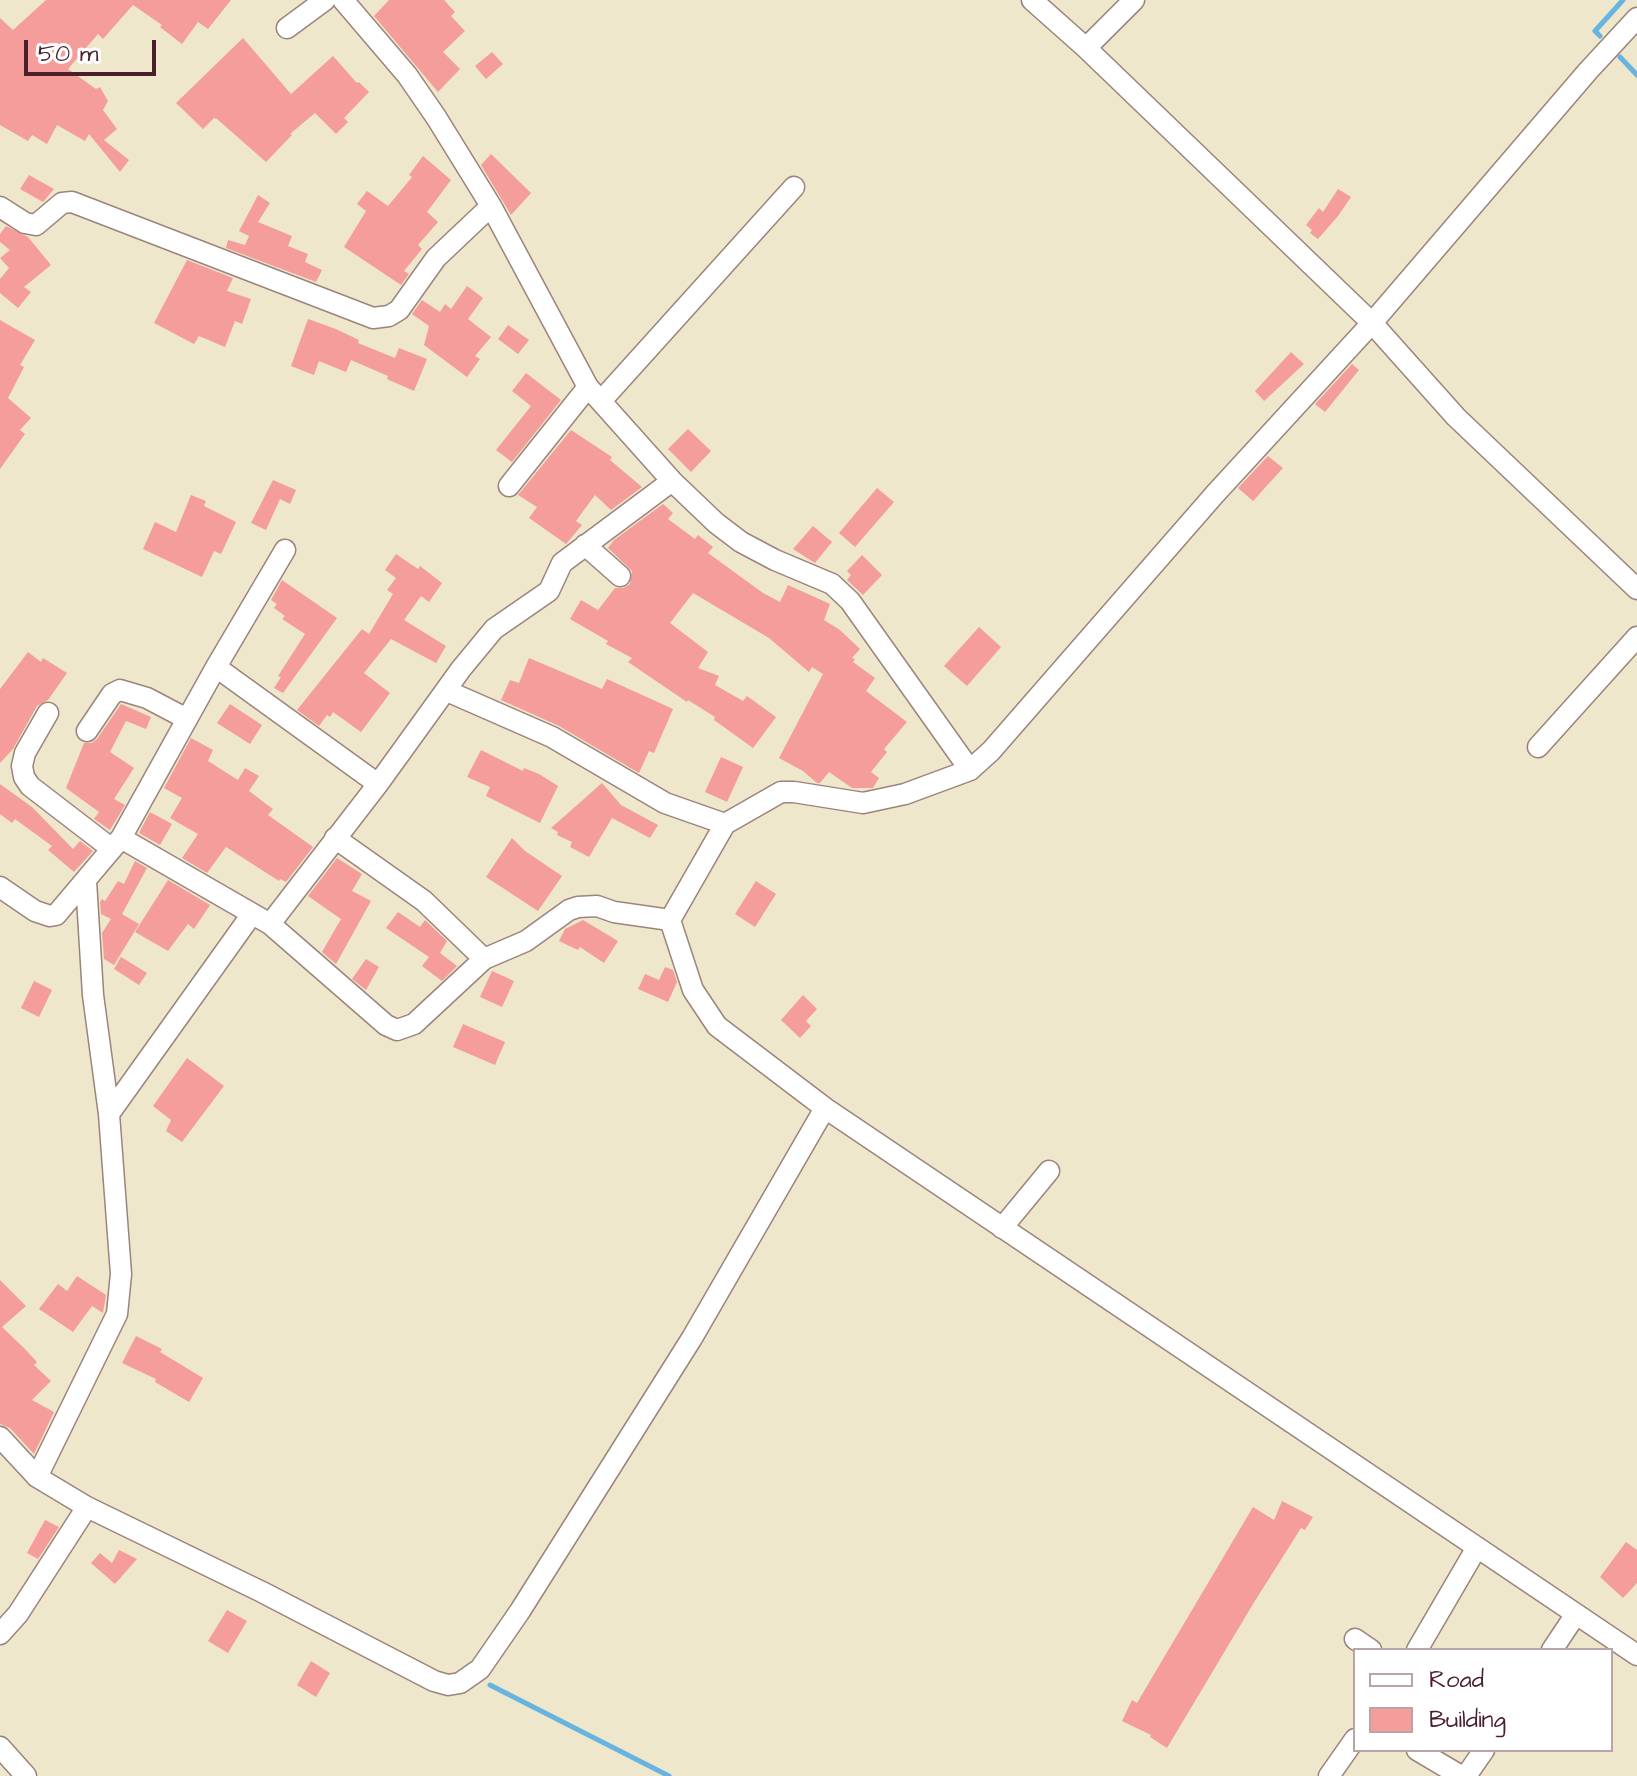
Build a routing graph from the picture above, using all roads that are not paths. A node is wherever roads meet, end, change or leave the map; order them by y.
1 (325, 0) edge
2 (343, 0) edge
3 (1032, 0) edge
4 (1134, 0) edge
5 (1637, 18) edge
6 (287, 28) dead end
7 (1086, 48) junction
8 (794, 187) dead end
9 (491, 206) junction
10 (0, 207) edge
11 (1372, 323) junction
12 (595, 394) junction
13 (672, 481) junction
14 (509, 486) dead end
15 (585, 545) junction
16 (285, 550) dead end
17 (620, 576) dead end
18 (1637, 589) edge
19 (1637, 637) edge
20 (216, 667) junction
21 (447, 691) junction
22 (48, 713) dead end
23 (187, 719) junction
24 (87, 731) dead end
25 (1538, 747) dead end
26 (970, 770) junction
27 (378, 784) junction
28 (725, 824) junction
29 (335, 838) junction
30 (116, 844) junction
31 (86, 881) junction
32 (0, 887) edge
33 (261, 919) junction
34 (670, 920) junction
35 (484, 959) junction
36 (825, 1108) junction
37 (109, 1114) junction
38 (1049, 1171) dead end
39 (1002, 1228) junction
40 (0, 1437) edge
41 (37, 1477) junction
42 (87, 1507) junction
43 (1476, 1549) junction
44 (1576, 1614) junction
45 (0, 1634) edge
46 (1418, 1648) edge
47 (1553, 1648) edge
48 (1637, 1655) edge
49 (1353, 1742) edge
50 (0, 1747) edge
51 (1421, 1752) edge
52 (1482, 1752) edge
53 (26, 1776) edge
54 (1329, 1776) edge
55 (1464, 1776) edge

1 - 6 street
2 - 9 street
3 - 7 street
4 - 7 street
5 - 11 street
7 - 11 street
8 - 12 street
9 - 10 street
9 - 12 street
11 - 18 street
11 - 26 street
12 - 13 street
12 - 14 street
13 - 15 street
13 - 26 street
15 - 17 street
15 - 21 street
16 - 20 street
19 - 25 street
20 - 23 street
20 - 27 street
21 - 27 street
21 - 28 street
22 - 30 street
23 - 24 street
23 - 30 street
26 - 28 street
27 - 29 street
28 - 34 street
29 - 33 street
29 - 35 street
30 - 31 street
30 - 33 street
31 - 32 street
31 - 37 street
33 - 35 street
33 - 37 street
34 - 35 street
34 - 36 street
36 - 39 street
36 - 42 street
37 - 41 street
38 - 39 street
39 - 43 street
40 - 41 street
41 - 42 street
42 - 45 street
43 - 44 street
43 - 46 street
44 - 47 street
44 - 48 street
49 - 54 street
50 - 53 street
51 - 55 street
52 - 55 street

